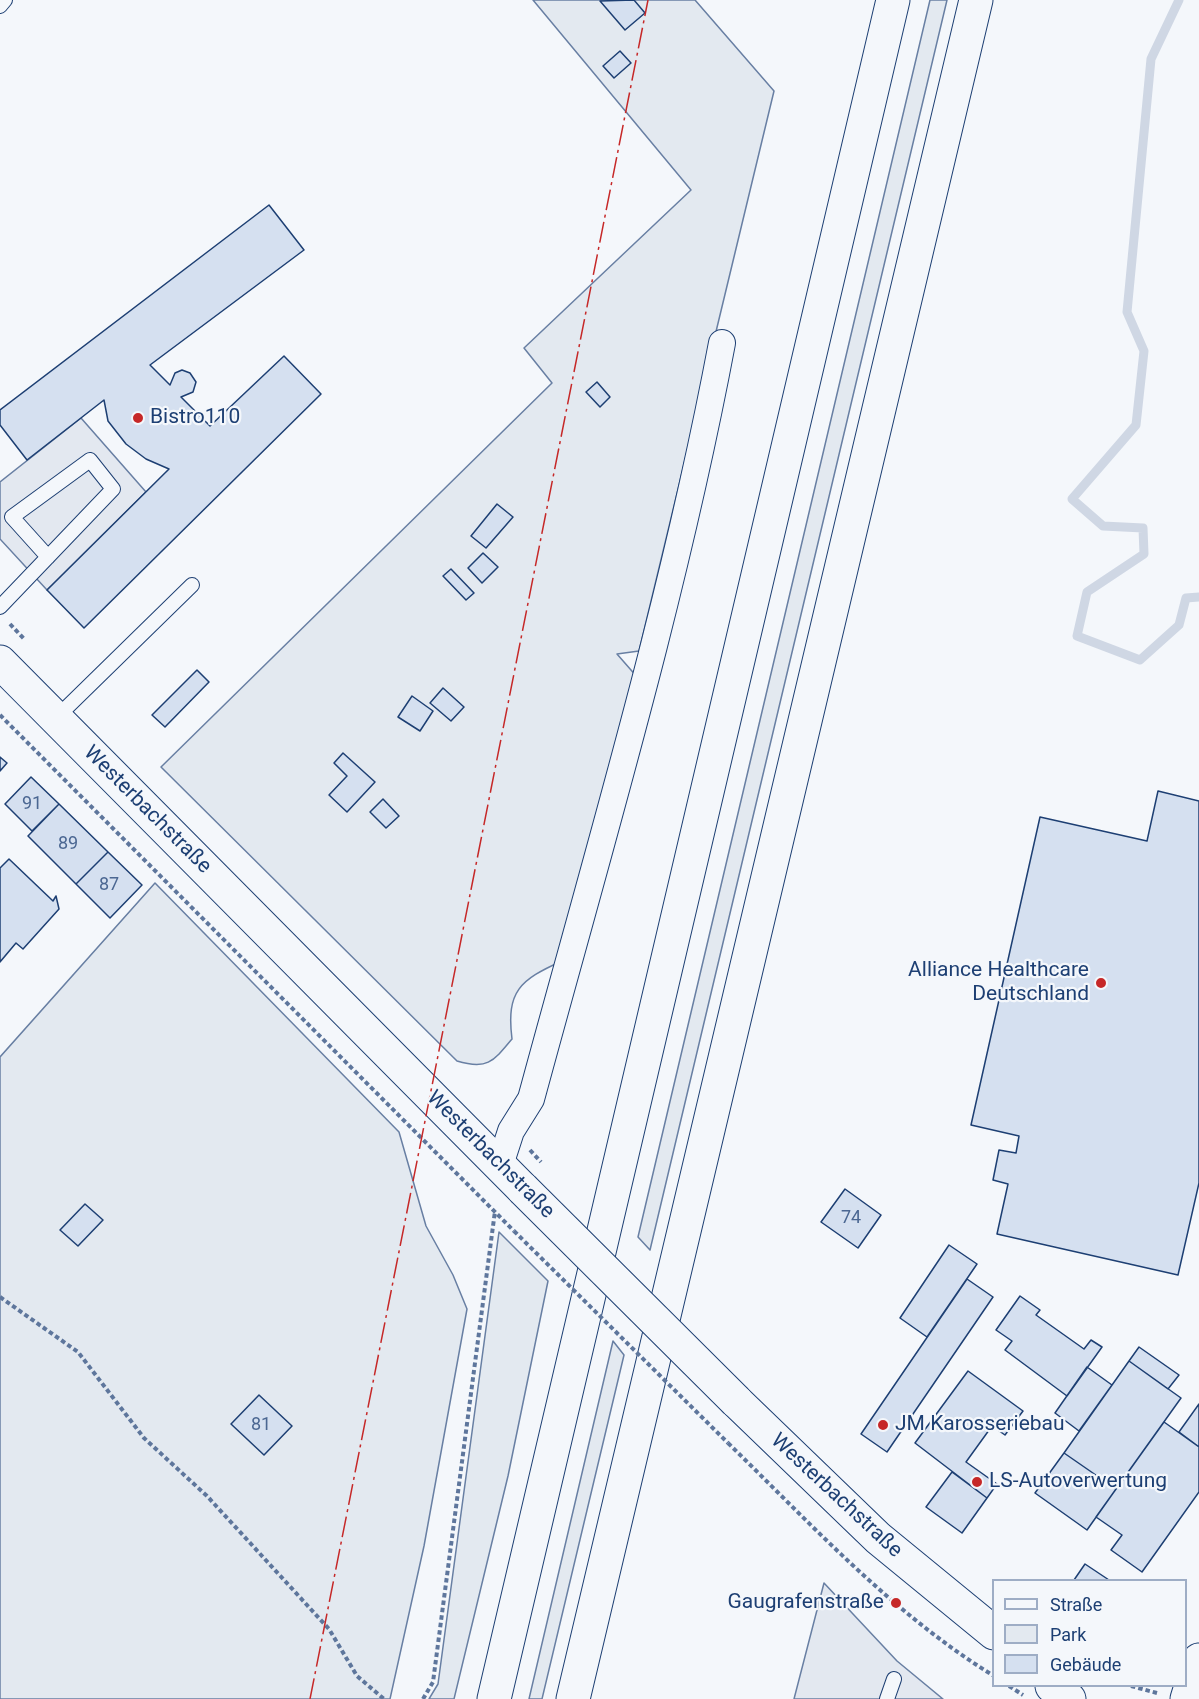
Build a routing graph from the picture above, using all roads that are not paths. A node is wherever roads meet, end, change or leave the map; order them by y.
1 (6, 0) edge
2 (893, 0) edge
3 (976, 0) edge
4 (0, 6) edge
5 (722, 343) dead end
6 (48, 557) junction
7 (192, 585) dead end
8 (0, 607) edge
9 (0, 662) edge
10 (56, 718) junction
11 (500, 1165) junction
12 (992, 1632) edge
13 (1199, 1650) edge
14 (1187, 1660) edge
15 (1199, 1660) edge
16 (1187, 1678) edge
17 (894, 1679) dead end
18 (1053, 1687) edge
19 (494, 1699) edge
20 (573, 1699) edge
21 (887, 1699) edge
22 (1069, 1699) edge

1 - 4 lane
2 - 19 main road
3 - 20 main road
5 - 11 street
6 - 6 lane
6 - 8 lane
7 - 10 lane
9 - 10 main road, Westerbachstraße
10 - 11 main road, Westerbachstraße
11 - 12 main road, Westerbachstraße, bridge
13 - 14 main road
15 - 16 main road
17 - 21 lane
18 - 22 main road

